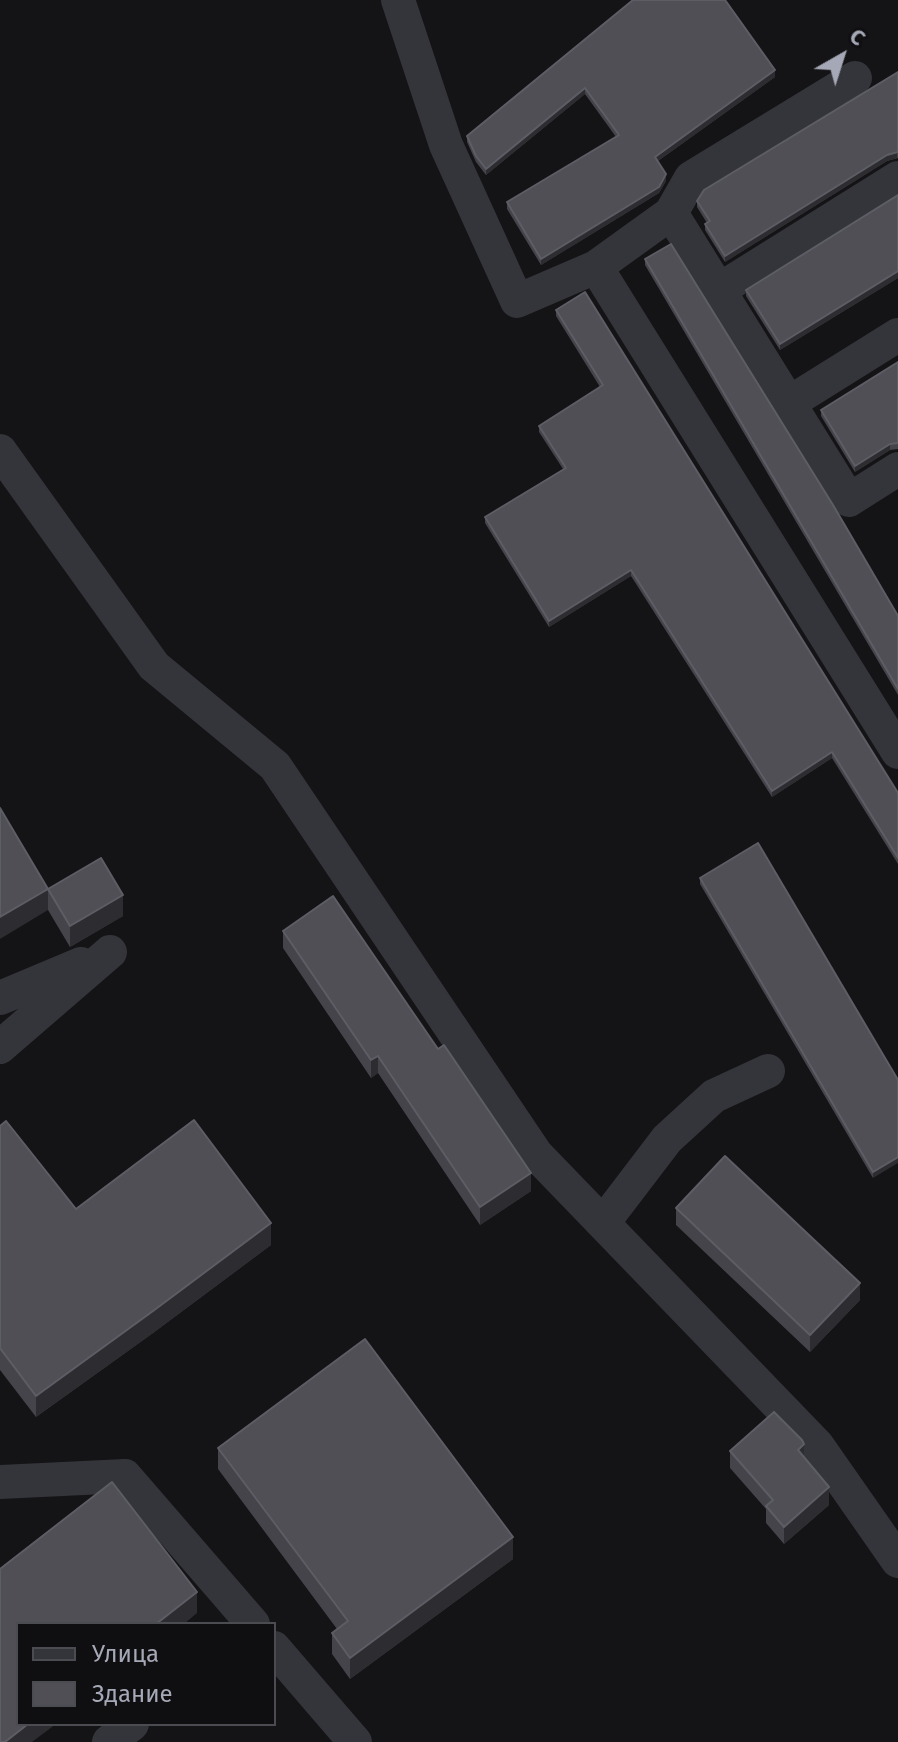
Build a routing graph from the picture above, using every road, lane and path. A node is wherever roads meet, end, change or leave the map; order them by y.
1 (398, 0) edge
2 (855, 78) dead end
3 (898, 178) edge
4 (671, 213) junction
5 (596, 267) junction
6 (719, 290) junction
7 (898, 335) edge
8 (789, 403) junction
9 (0, 451) edge
10 (898, 469) edge
11 (898, 752) edge
12 (0, 998) edge
13 (0, 1047) edge
14 (768, 1071) dead end
15 (603, 1223) junction
16 (0, 1482) edge
17 (898, 1561) edge
18 (251, 1622) edge
19 (276, 1650) edge
20 (129, 1726) edge
21 (109, 1742) edge
22 (355, 1742) edge

1 - 5 street
2 - 4 street
3 - 6 street
4 - 5 street
4 - 6 street
5 - 11 street
6 - 8 street
7 - 8 street
8 - 10 street
9 - 15 street
12 - 13 street
14 - 15 street
15 - 17 street
16 - 18 street
19 - 22 street
20 - 21 street

